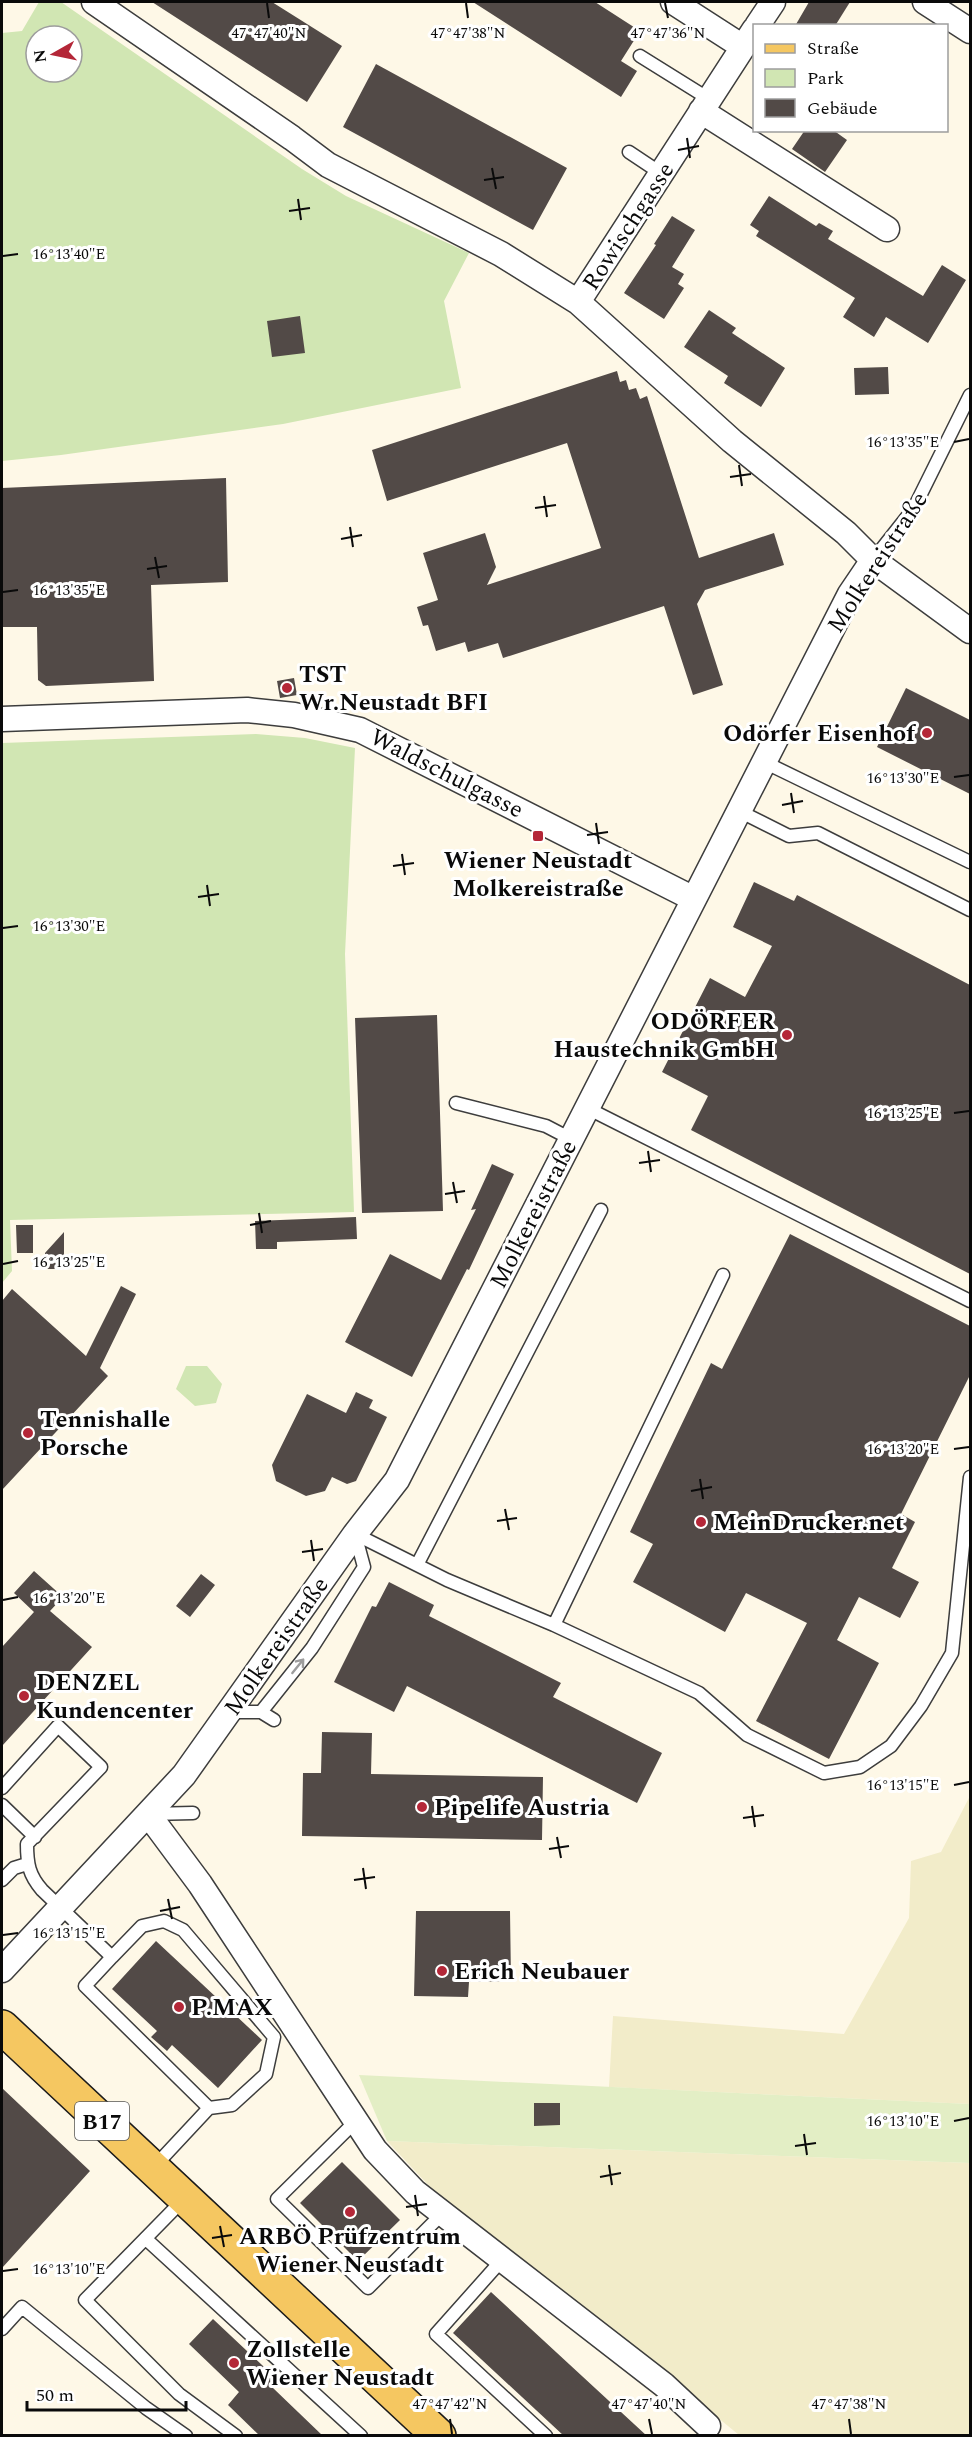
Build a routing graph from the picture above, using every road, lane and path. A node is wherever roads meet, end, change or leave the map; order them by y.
1 (94, 2) edge
2 (673, 2) edge
3 (773, 2) edge
4 (925, 2) edge
5 (758, 24) edge
6 (970, 31) edge
7 (749, 38) edge
8 (640, 56) dead end
9 (705, 105) junction
10 (629, 152) dead end
11 (662, 174) junction
12 (886, 229) dead end
13 (578, 302) junction
14 (970, 395) edge
15 (873, 560) junction
16 (970, 632) edge
17 (2, 719) edge
18 (764, 762) junction
19 (739, 811) junction
20 (970, 862) edge
21 (694, 899) junction
22 (970, 910) edge
23 (456, 1103) dead end
24 (587, 1108) junction
25 (571, 1139) junction
26 (601, 1210) dead end
27 (723, 1275) dead end
28 (970, 1301) edge
29 (970, 1477) edge
30 (355, 1534) junction
31 (417, 1565) junction
32 (554, 1625) junction
33 (229, 1712) junction
34 (261, 1712) junction
35 (274, 1720) dead end
36 (2, 1788) edge
37 (2, 1805) edge
38 (148, 1814) junction
39 (194, 1814) dead end
40 (35, 1837) junction
41 (27, 1864) junction
42 (2, 1880) edge
43 (60, 1908) junction
44 (112, 1957) junction
45 (2, 1970) edge
46 (2, 2027) edge
47 (209, 2108) junction
48 (357, 2120) junction
49 (152, 2168) junction
50 (185, 2198) junction
51 (442, 2214) junction
52 (146, 2238) junction
53 (501, 2261) junction
54 (2, 2329) edge
55 (704, 2431) edge
56 (186, 2436) edge
57 (236, 2436) edge
58 (361, 2436) edge
59 (439, 2436) edge
60 (546, 2436) edge

1 - 13 street
2 - 7 street
3 - 5 street
4 - 6 street
7 - 9 street, Rowischgasse
8 - 9 lane
9 - 11 street, Rowischgasse
9 - 12 street
10 - 11 lane
11 - 13 street, Rowischgasse
13 - 15 street
14 - 15 lane, Molkereistraße
15 - 16 street
15 - 18 street, Molkereistraße
17 - 21 street, Waldschulgasse
18 - 19 street, Molkereistraße
18 - 20 lane
19 - 21 street, Molkereistraße
19 - 22 lane
21 - 24 street, Molkereistraße
23 - 25 lane
24 - 25 street, Molkereistraße
24 - 28 lane
25 - 30 street, Molkereistraße
26 - 31 lane
27 - 32 lane
29 - 32 lane
30 - 31 lane
30 - 33 street, Molkereistraße
34 -> 30 lane
31 - 32 lane
33 - 34 lane
33 - 38 street, Molkereistraße
34 - 35 lane
36 - 40 lane
37 - 40 lane
38 - 39 lane
38 - 43 street, Molkereistraße
38 - 48 street
40 - 41 lane
41 - 42 lane
41 - 43 lane
43 - 44 lane
43 - 45 street, Molkereistraße
44 - 47 lane
44 - 47 lane
46 - 49 main road, B17
47 - 49 lane
48 - 51 street
48 - 51 lane
49 - 50 main road, B17
50 - 52 lane
50 - 59 main road, B17
51 - 53 street
52 - 57 lane
52 - 58 lane
53 - 55 street
53 - 60 lane
54 - 56 lane

